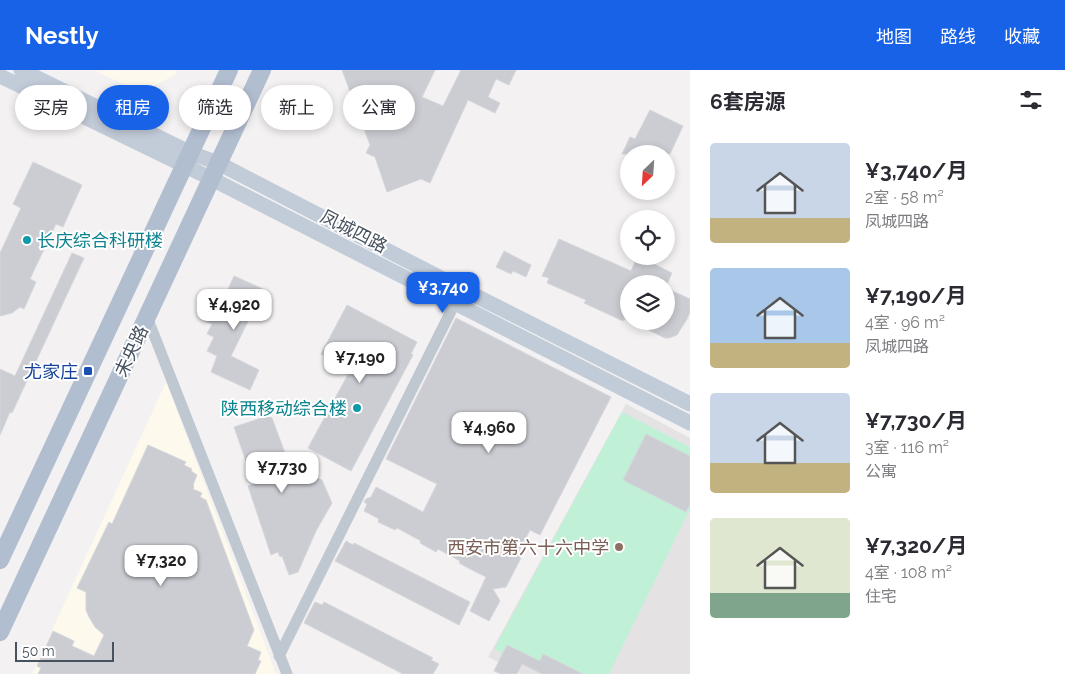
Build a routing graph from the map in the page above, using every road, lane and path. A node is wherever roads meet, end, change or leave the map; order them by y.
1 (21, 70) edge
2 (229, 70) edge
3 (262, 70) edge
4 (0, 76) edge
5 (188, 160) junction
6 (214, 171) junction
7 (462, 289) junction
8 (454, 303) junction
9 (147, 317) junction
10 (690, 404) edge
11 (690, 423) edge
12 (0, 560) edge
13 (0, 632) edge
14 (278, 656) junction
15 (287, 674) edge

1 - 5 street, 凤城四路
2 - 5 main road, 未央路
3 - 6 main road, 未央路
4 - 5 street, 凤城四路
5 - 6 street, 凤城四路
5 - 12 main road, 未央路
6 - 7 street, 凤城四路
6 - 8 street, 凤城四路
6 - 9 main road, 未央路
7 - 8 street
7 - 10 street, 凤城四路
8 - 11 street, 凤城四路
8 - 14 street
9 - 13 main road, 未央路
9 - 14 street
14 - 15 street

